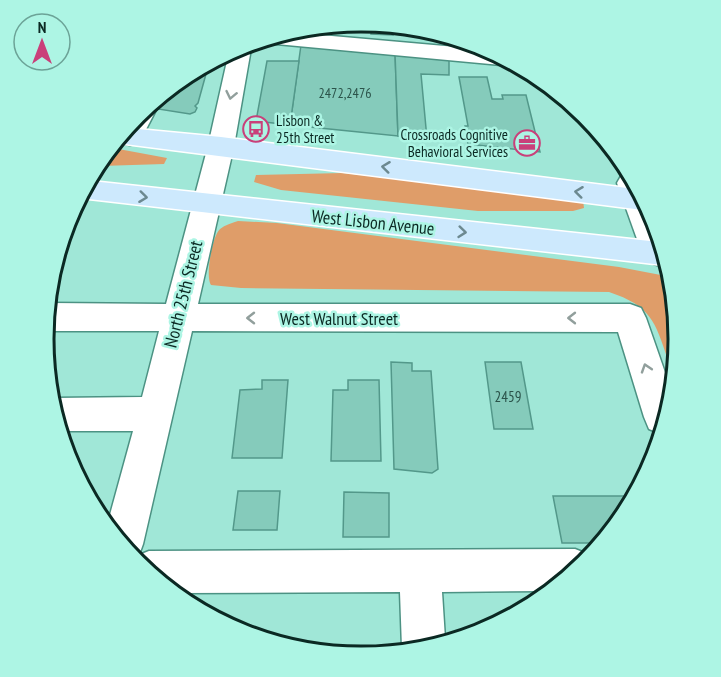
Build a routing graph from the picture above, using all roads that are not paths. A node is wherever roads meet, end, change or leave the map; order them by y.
1 (295, 38) edge
2 (412, 41) edge
3 (470, 52) edge
4 (239, 57) edge
5 (130, 136) edge
6 (220, 146) junction
7 (92, 191) edge
8 (631, 193) edge
9 (206, 205) junction
10 (655, 253) edge
11 (54, 317) edge
12 (178, 317) junction
13 (659, 409) edge
14 (63, 414) edge
15 (154, 414) junction
16 (125, 535) edge
17 (420, 570) junction
18 (562, 570) edge
19 (162, 572) edge
20 (423, 639) edge

1 - 2 street
2 - 3 street
4 -> 6 street, North 25th Street
5 - 6 main road
8 -> 6 main road
6 - 9 street, North 25th Street
7 -> 9 main road, West Lisbon Avenue
9 -> 10 main road, West Lisbon Avenue
9 - 12 street, North 25th Street
11 - 12 street, West Walnut Street
13 -> 12 street, West Walnut Street
12 - 15 street, North 25th Street
14 - 15 street
15 - 16 street, North 25th Street
17 - 18 street
17 - 19 street
17 - 20 street

